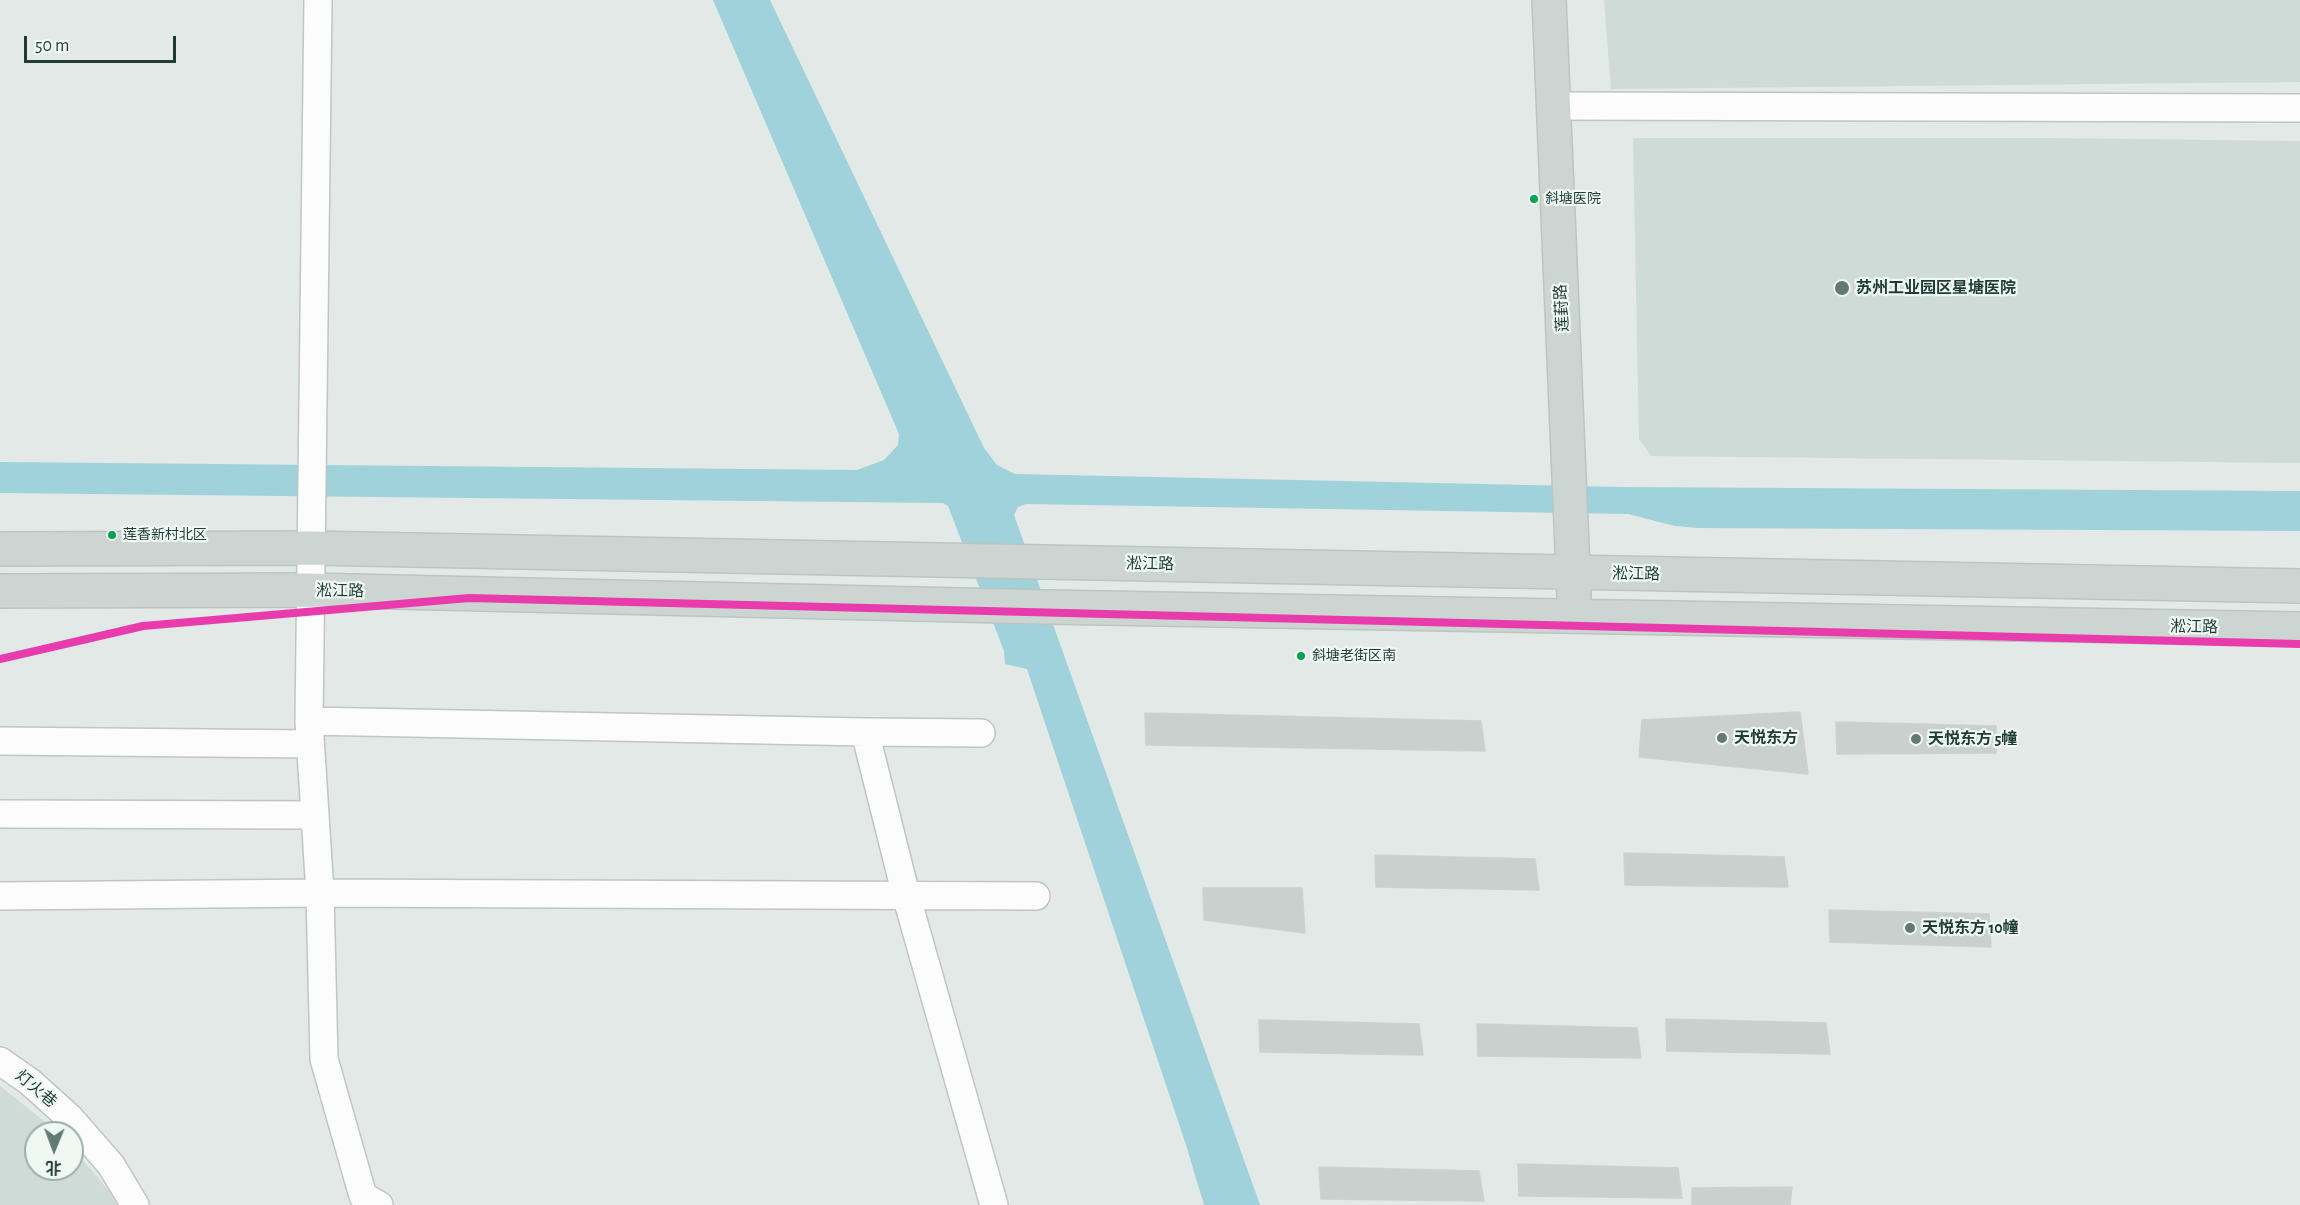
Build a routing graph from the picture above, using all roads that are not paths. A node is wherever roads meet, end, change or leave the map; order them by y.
1 (318, 0) edge
2 (1549, 0) edge
3 (1554, 106) junction
4 (2300, 108) edge
5 (310, 548) junction
6 (0, 549) edge
7 (1574, 573) junction
8 (2300, 586) edge
9 (0, 591) edge
10 (309, 591) junction
11 (1575, 617) junction
12 (2300, 629) edge
13 (866, 732) junction
14 (309, 733) junction
15 (981, 733) dead end
16 (0, 741) edge
17 (0, 814) edge
18 (314, 815) junction
19 (320, 893) junction
20 (906, 895) junction
21 (0, 896) edge
22 (1036, 896) dead end
23 (0, 1061) edge
24 (135, 1205) edge
25 (379, 1205) edge
26 (994, 1205) edge

1 - 5 street
2 - 3 main road, 莲葑路
3 - 4 street
3 - 7 main road, 莲葑路
5 - 6 main road, 淞江路
5 - 7 main road, 淞江路
5 - 10 street
7 - 8 main road, 淞江路
7 - 11 main road, 莲葑路
9 - 10 main road, 淞江路
10 - 11 main road, 淞江路
10 - 14 street
11 - 12 main road, 淞江路
13 - 14 street
13 - 15 street
13 - 20 street
14 - 16 street
14 - 18 street
17 - 18 street
18 - 19 street
19 - 20 street
19 - 21 street
19 - 25 street
20 - 22 street
20 - 26 street
23 - 24 street, 灯火巷

